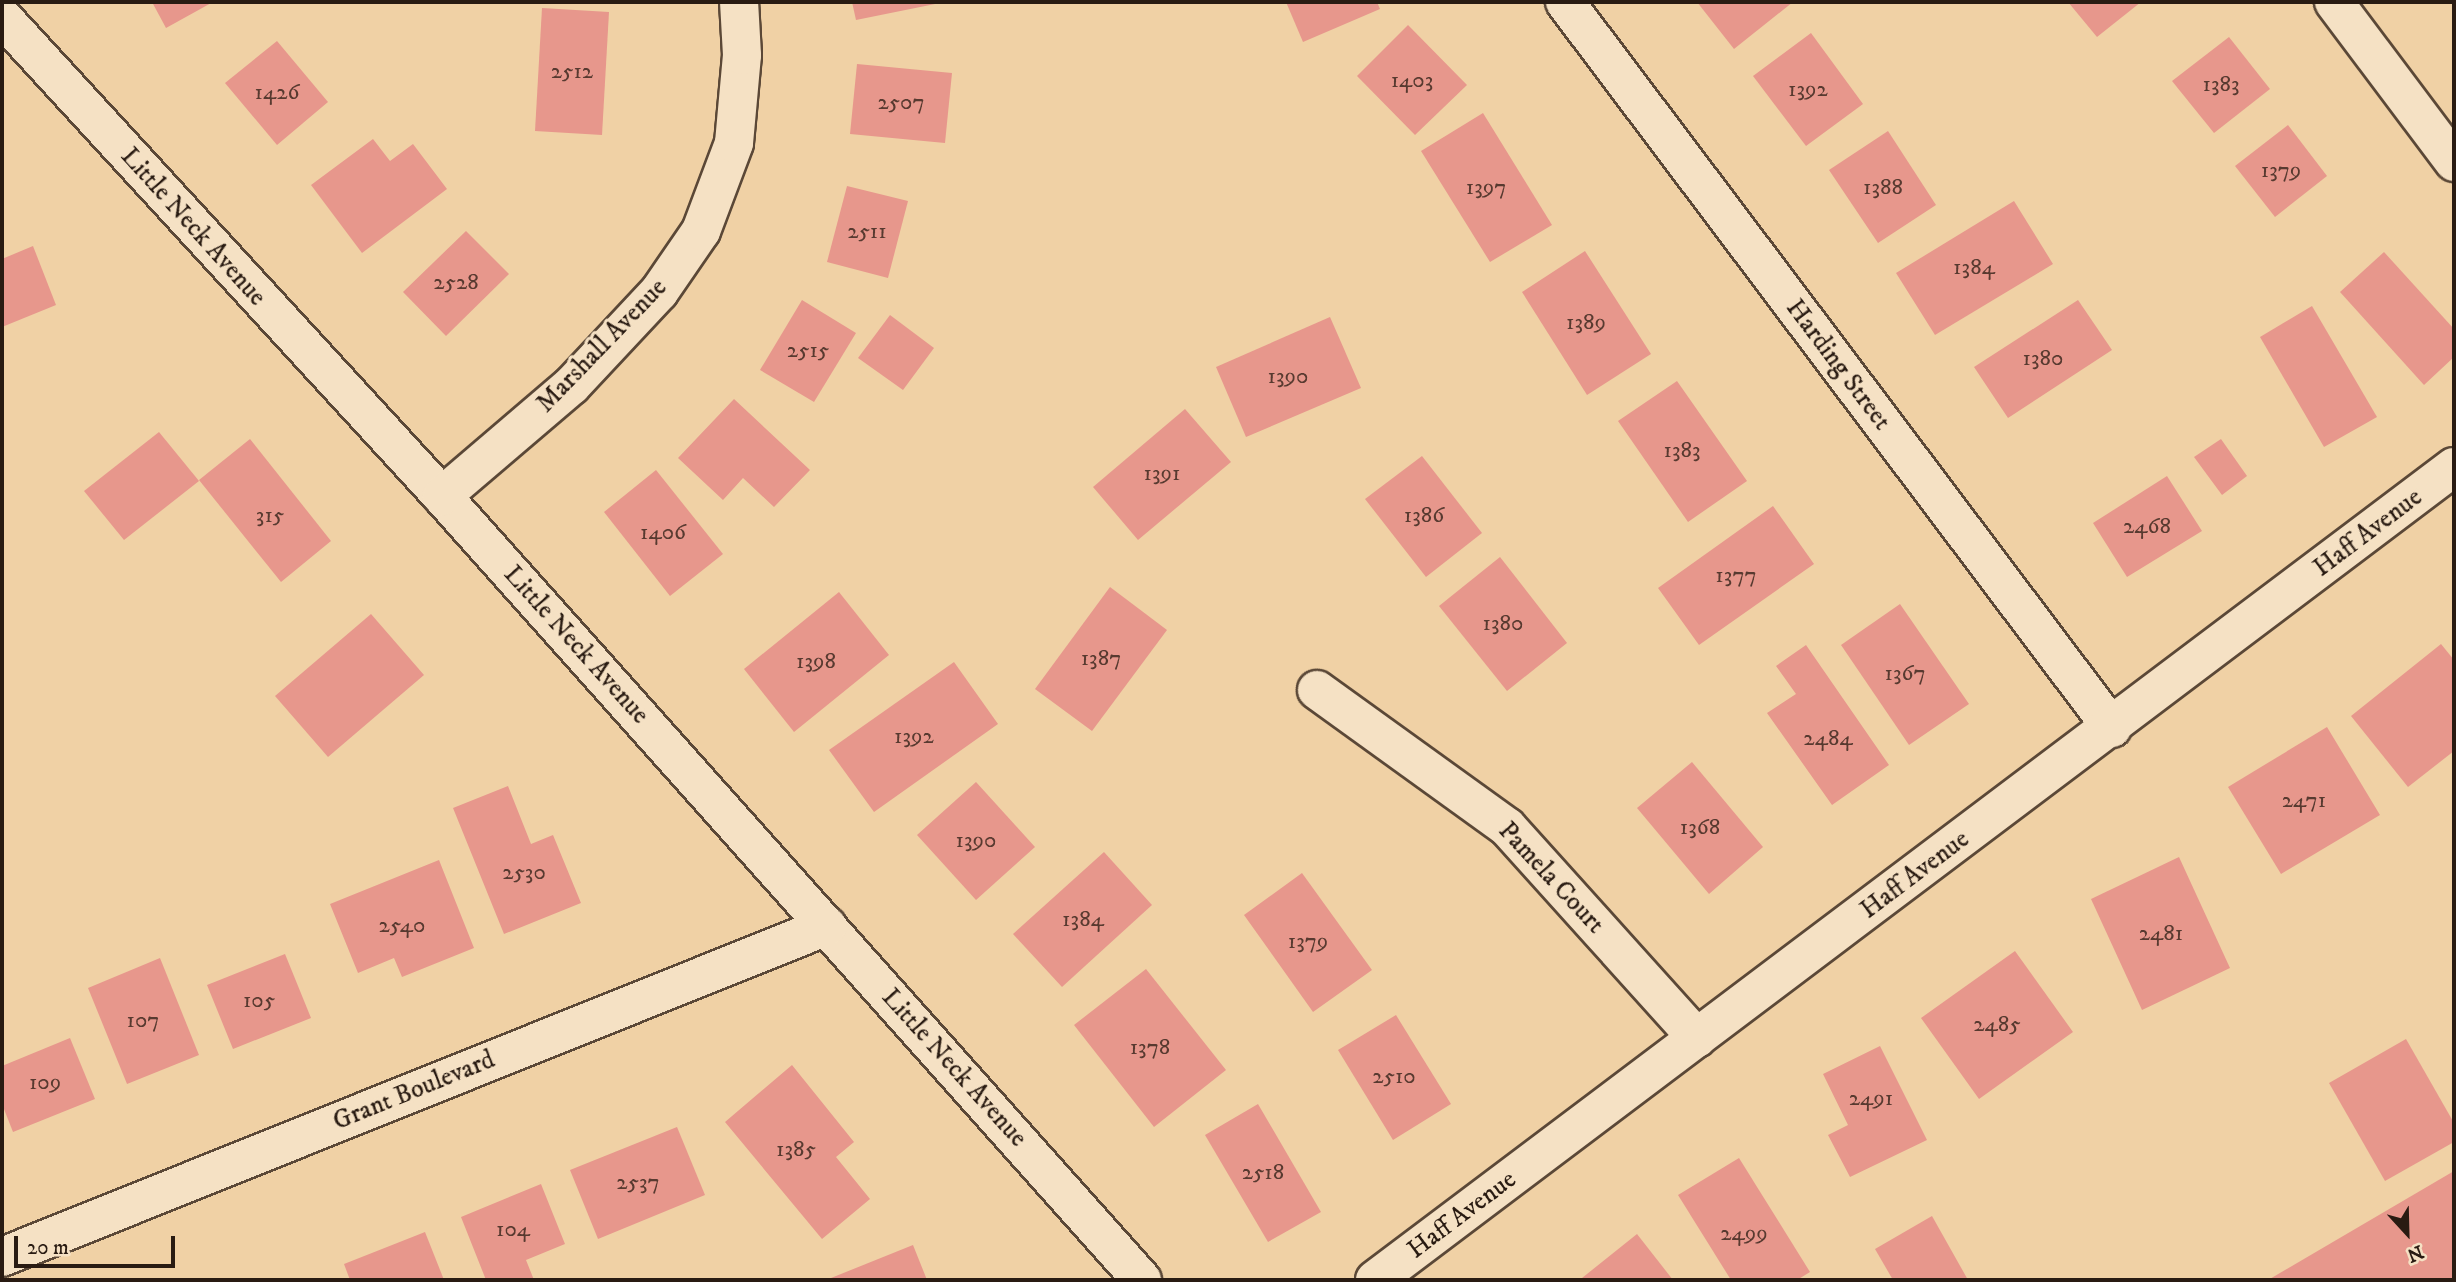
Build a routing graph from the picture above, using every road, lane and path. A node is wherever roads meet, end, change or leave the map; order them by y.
1 (739, 2) edge
2 (1565, 2) edge
3 (2334, 2) edge
4 (2, 17) edge
5 (2454, 162) edge
6 (2454, 467) edge
7 (442, 496) junction
8 (1317, 690) dead end
9 (2112, 728) junction
10 (827, 926) junction
11 (1697, 1038) junction
12 (2, 1257) edge
13 (1142, 1280) edge
14 (1375, 1280) edge

1 - 7 street, Marshall Avenue
2 - 9 street, Harding Street
3 - 5 street
4 - 7 street, Little Neck Avenue
6 - 9 street, Haff Avenue
7 - 10 street, Little Neck Avenue
8 - 11 street, Pamela Court
9 - 11 street, Haff Avenue
10 - 12 street, Grant Boulevard
10 - 13 street, Little Neck Avenue
11 - 14 street, Haff Avenue

